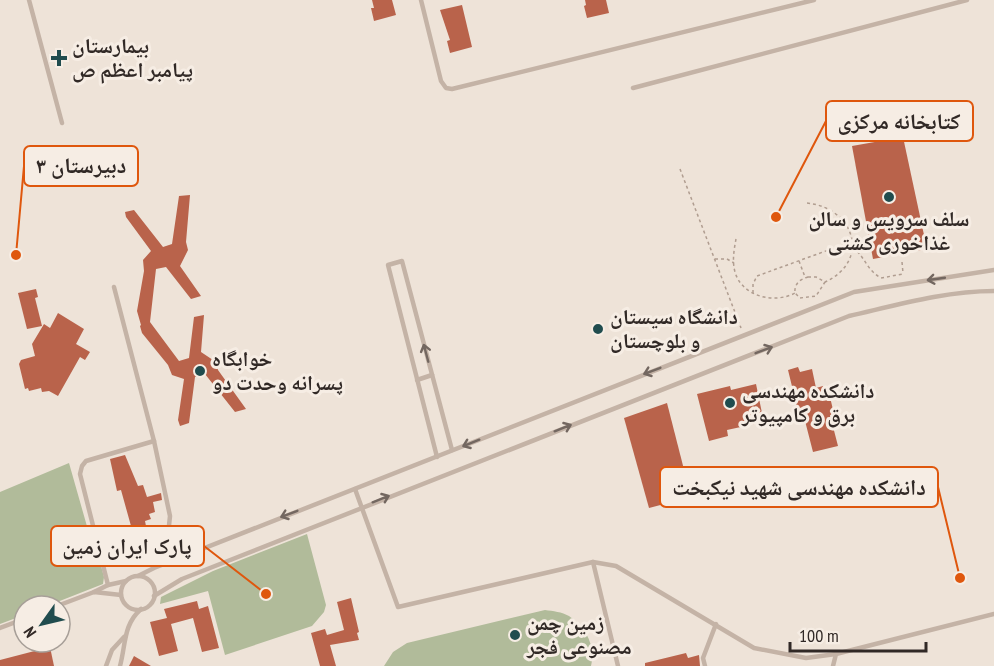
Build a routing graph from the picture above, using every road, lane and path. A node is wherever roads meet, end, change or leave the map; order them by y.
1 (29, 0) edge
2 (421, 0) edge
3 (783, 0) edge
4 (814, 0) edge
5 (967, 0) edge
6 (784, 7) junction
7 (633, 88) dead end
8 (62, 123) dead end
9 (680, 169) dead end
10 (807, 204) dead end
11 (736, 239) dead end
12 (852, 247) junction
13 (715, 260) junction
14 (799, 261) junction
15 (902, 262) dead end
16 (734, 263) junction
17 (994, 270) edge
18 (805, 278) junction
19 (825, 282) junction
20 (114, 287) dead end
21 (994, 291) edge
22 (753, 293) junction
23 (795, 293) junction
24 (744, 336) junction
25 (432, 375) junction
26 (417, 380) junction
27 (154, 441) junction
28 (452, 450) junction
29 (436, 457) junction
30 (355, 489) junction
31 (362, 507) junction
32 (175, 559) junction
33 (593, 562) junction
34 (138, 576) junction
35 (126, 580) junction
36 (108, 585) junction
37 (94, 592) junction
38 (121, 595) junction
39 (154, 596) junction
40 (72, 600) edge
41 (141, 609) junction
42 (994, 614) edge
43 (716, 624) junction
44 (124, 637) junction
45 (836, 654) junction
46 (106, 666) edge
47 (120, 666) edge
48 (618, 666) edge
49 (705, 666) edge
50 (833, 666) edge

1 - 8 lane
2 - 6 lane
3 - 6 lane
4 - 6 lane
5 - 7 lane
9 - 13 path
10 - 12 path
11 - 16 path
12 - 14 path
12 - 15 path
12 - 19 path
13 - 16 path
13 - 24 path
14 - 18 path
14 - 22 path
16 - 22 path
17 -> 24 lane
18 - 19 path
18 - 23 path
19 - 23 path
20 - 27 lane
31 -> 21 lane
22 - 23 path
24 -> 28 lane
25 - 26 lane
25 -> 26 lane
25 - 28 lane
26 - 29 lane
27 - 32 lane
27 - 36 lane
28 - 29 lane
29 - 30 lane
30 - 31 lane
30 -> 32 lane
31 - 33 lane
31 - 39 lane
32 - 34 lane
33 - 43 lane
33 - 48 lane
34 - 35 lane
34 - 39 lane
35 - 36 lane
35 - 38 lane
36 - 37 lane
37 - 38 lane
37 - 40 lane
38 - 41 lane
39 - 41 lane
41 - 44 lane
42 - 45 lane
43 - 45 lane
43 - 49 lane
44 - 46 lane
44 - 47 lane
45 - 50 lane

